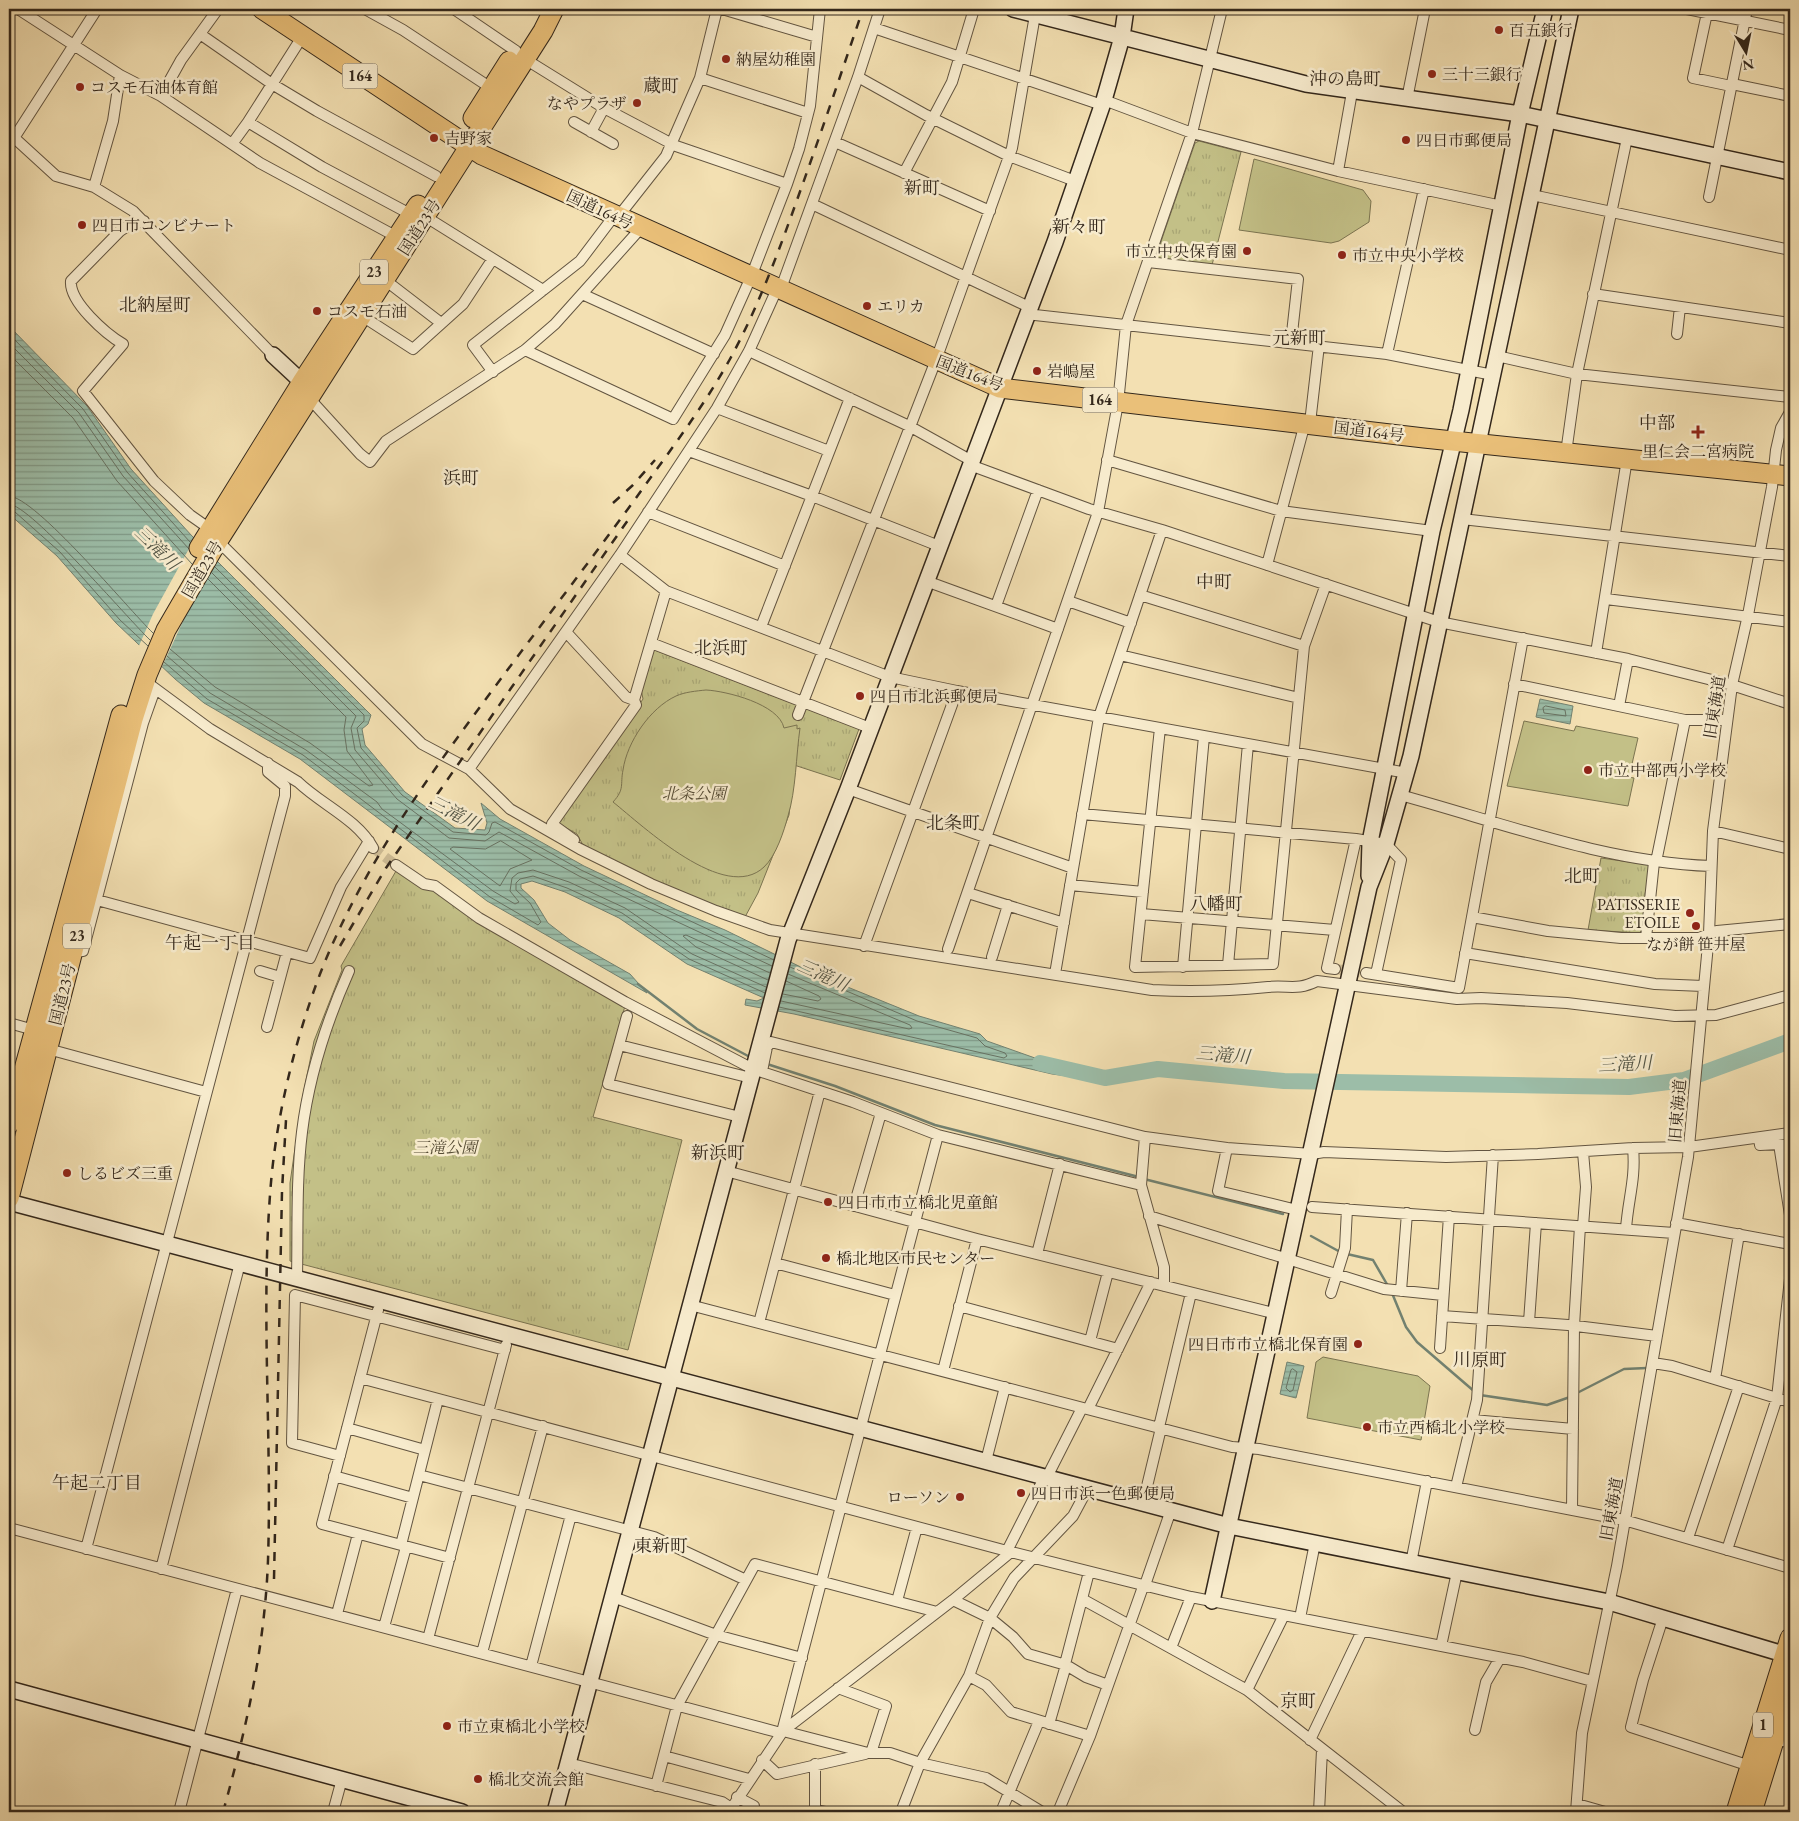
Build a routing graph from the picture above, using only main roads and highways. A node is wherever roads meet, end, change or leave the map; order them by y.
1 (262, 9) edge
2 (540, 9) edge
3 (554, 9) edge
4 (521, 55) junction
5 (465, 144) junction
6 (419, 216) junction
7 (306, 390) junction
8 (1782, 475) edge
9 (147, 678) junction
10 (9, 1124) edge
11 (9, 1200) edge
12 (1789, 1650) edge
13 (1790, 1689) edge
14 (1783, 1741) edge
15 (1749, 1812) edge

1 - 5 highway, 国道164号 / 164
2 - 4 highway, 国道23号 / 23
3 - 4 highway, 国道23号 / 23
4 - 5 highway, 国道23号 / 23
4 - 5 highway, 国道23号 / 23
5 - 6 highway, 国道23号 / 23
5 - 6 highway, 国道23号 / 23
5 - 8 highway, 国道164号 / 164
6 - 7 highway, 国道23号 / 23
6 - 7 highway, 国道23号 / 23
7 - 9 highway, 国道23号 / 23
9 - 10 highway, 国道23号 / 23
9 - 11 highway, 国道23号 / 23
12 - 15 highway, 1
13 - 14 highway, 1
14 - 15 highway, 1

